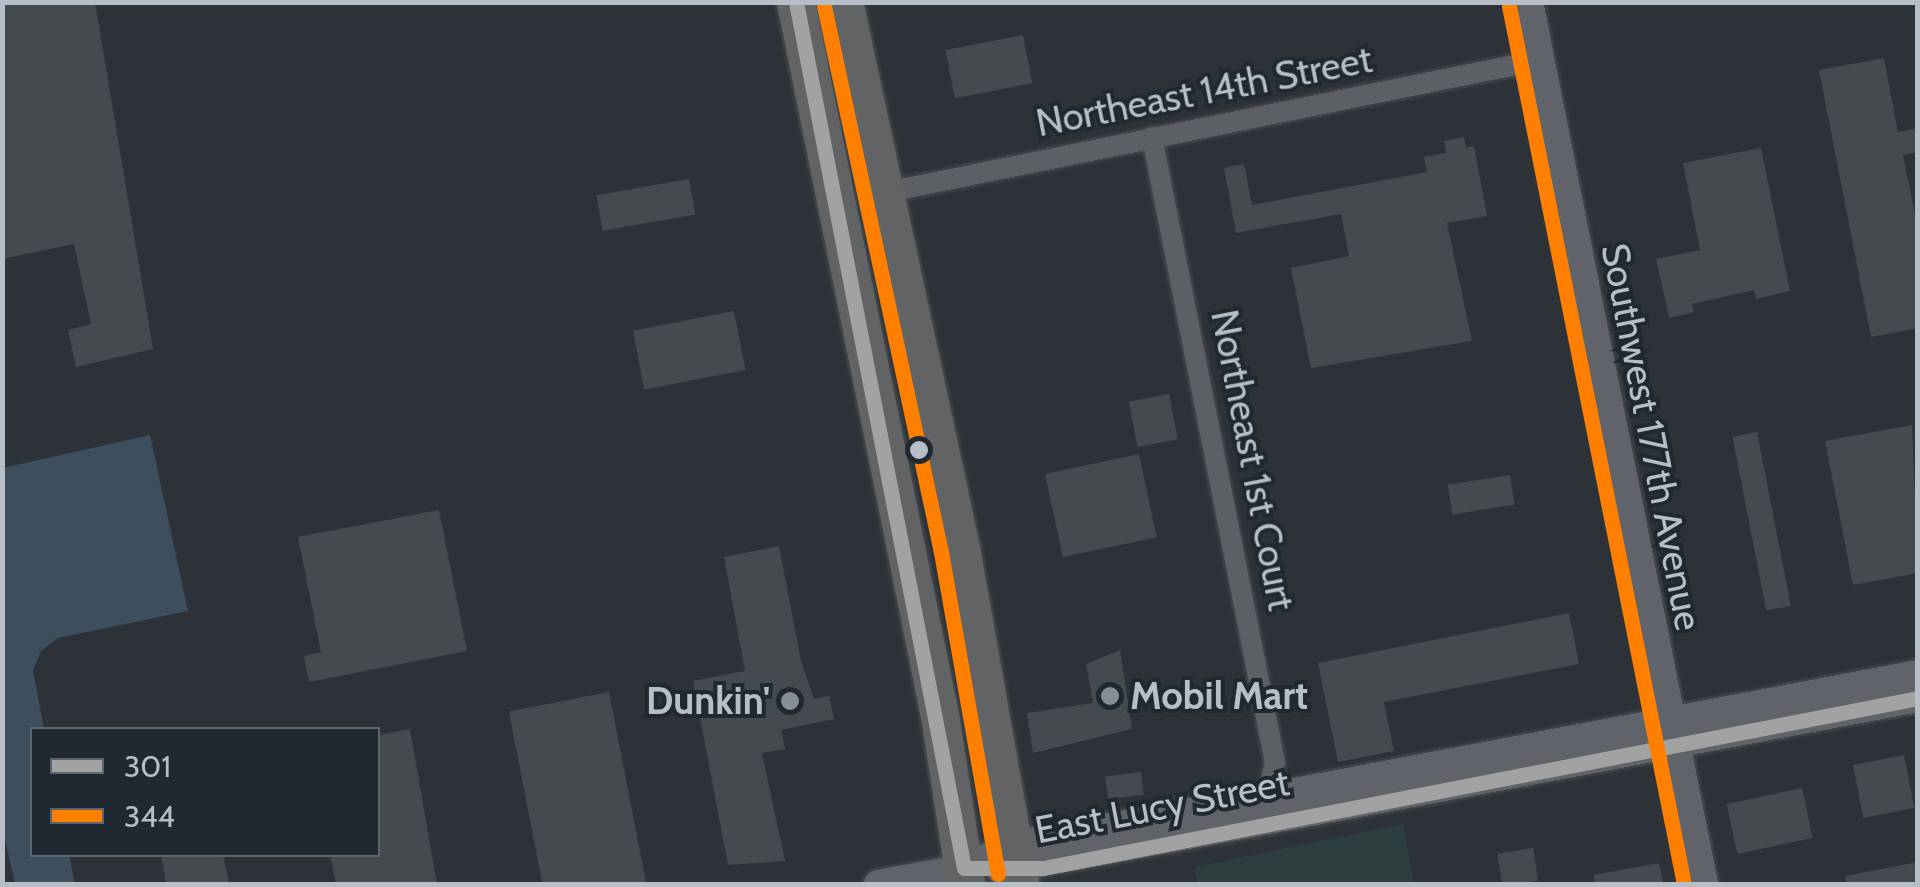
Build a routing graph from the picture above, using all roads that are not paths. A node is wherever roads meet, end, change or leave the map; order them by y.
1 (796, 2) edge
2 (844, 2) edge
3 (1529, 2) edge
4 (1540, 60) junction
5 (1152, 137) junction
6 (882, 193) junction
7 (1918, 674) edge
8 (1918, 698) edge
9 (1673, 734) junction
10 (1287, 803) junction
11 (1018, 867) edge
12 (965, 876) edge
13 (878, 884) edge
14 (1704, 884) edge

1 - 12 highway
2 - 6 highway
3 - 4 street, Southwest 177th Avenue
4 - 5 street, Northeast 14th Street
4 - 9 street, Southwest 177th Avenue
5 - 6 street, Northeast 14th Street
5 - 10 street, Northeast 1st Court
6 - 11 highway
7 - 9 street, East Lucy Street
8 - 9 street, East Lucy Street
9 - 10 street, East Lucy Street
9 - 14 street, Southwest 177th Avenue
10 - 11 street, East Lucy Street
10 - 11 street, East Lucy Street
11 - 12 street, East Lucy Street
12 - 13 street, East Lucy Street

